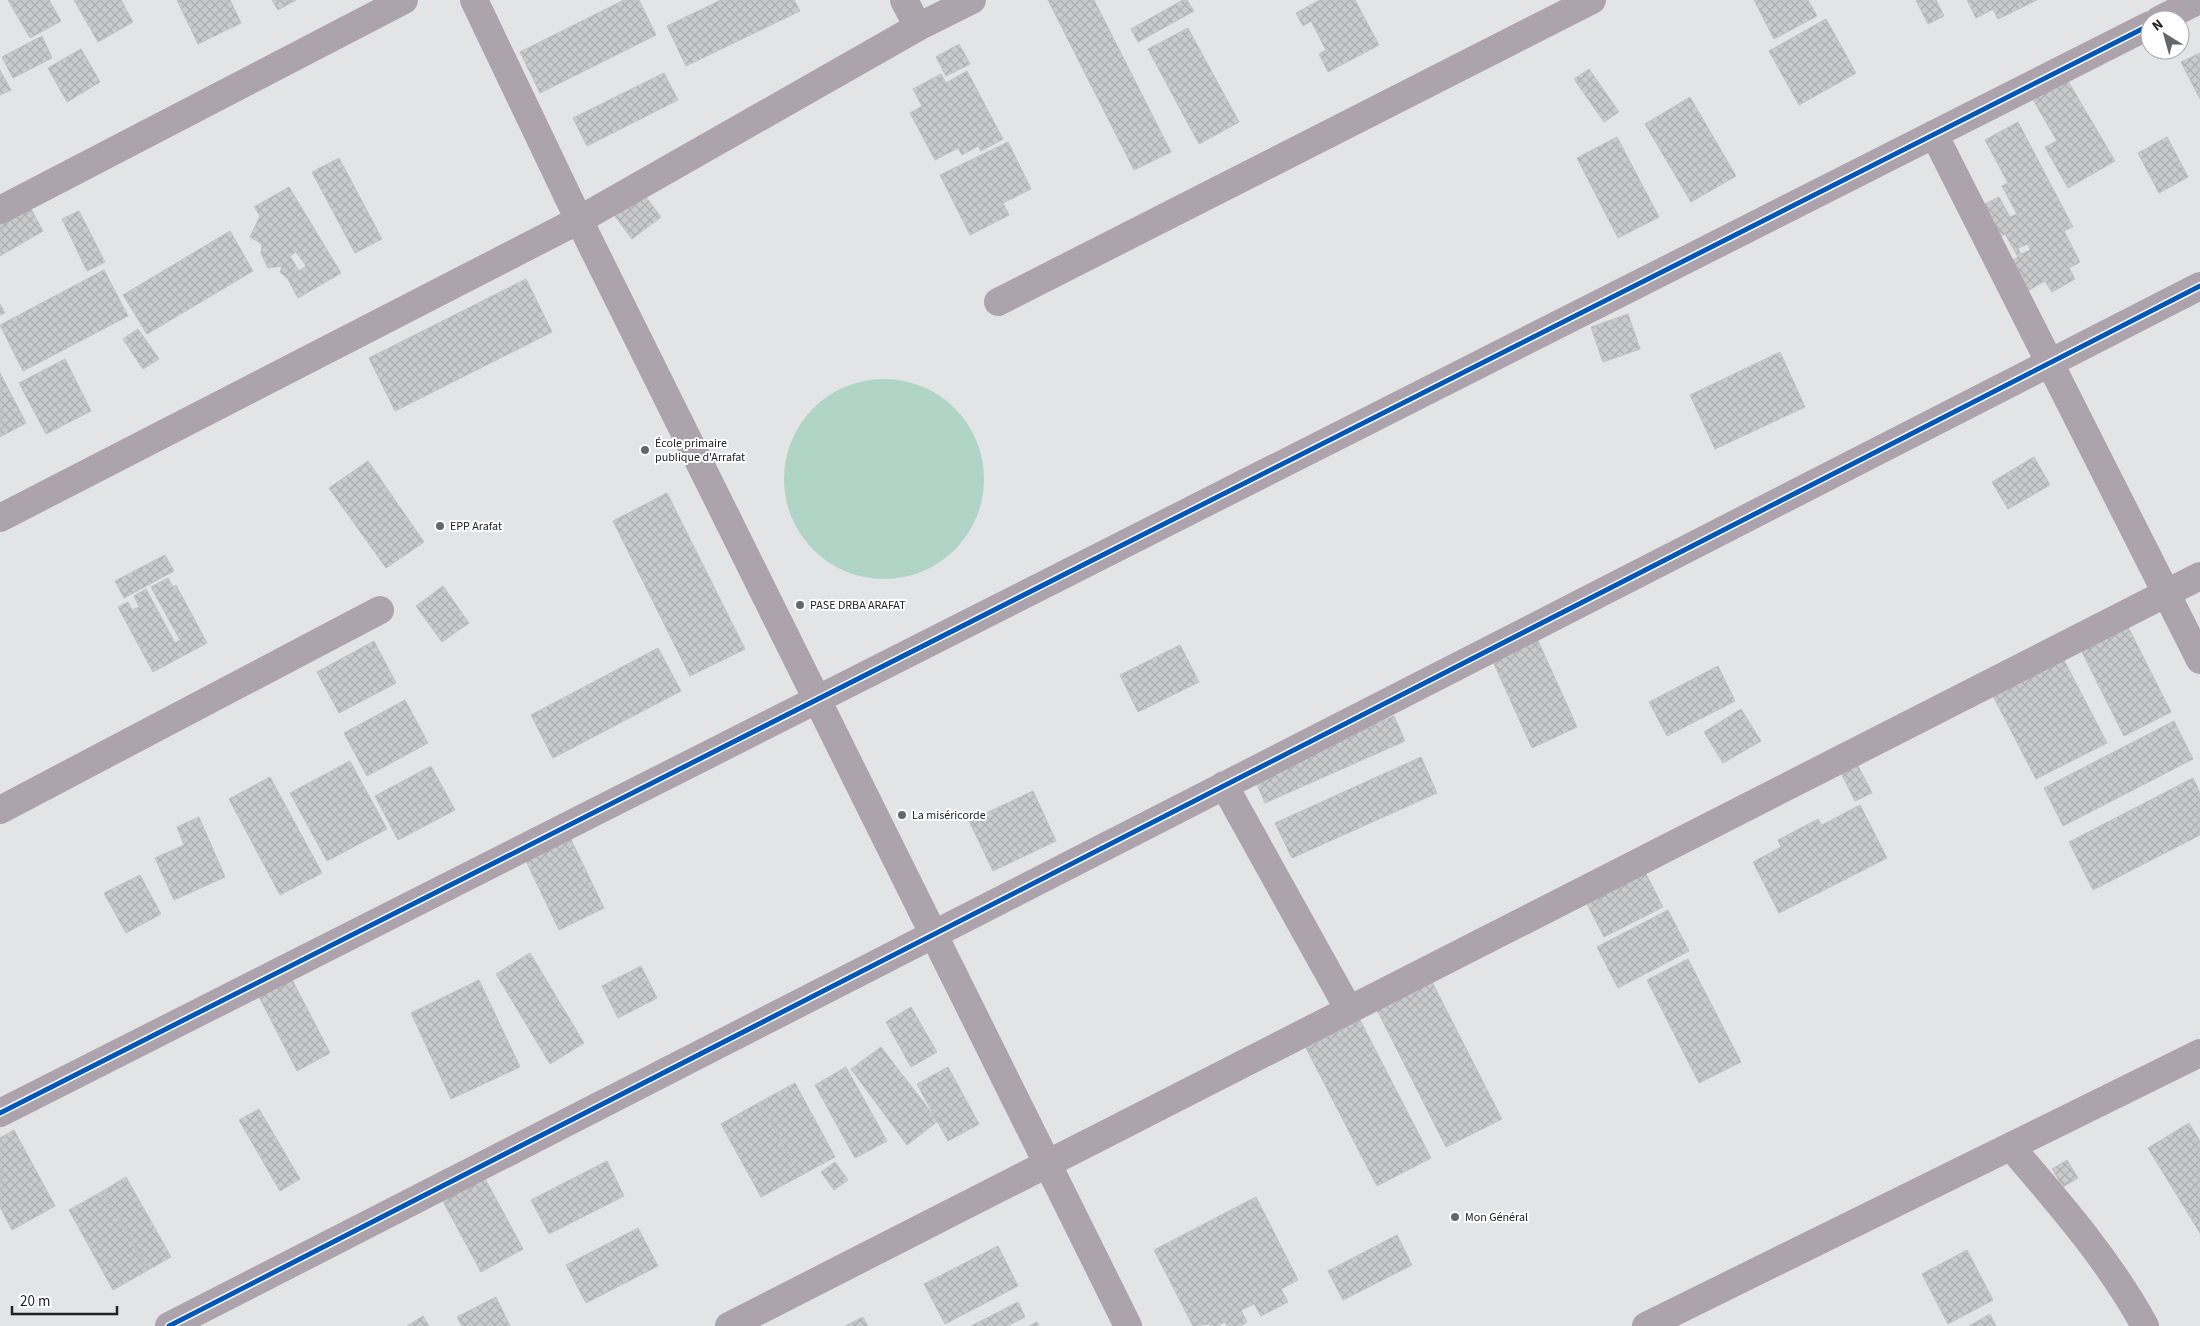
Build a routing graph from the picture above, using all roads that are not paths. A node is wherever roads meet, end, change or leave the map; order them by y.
1 (404, 0) edge
2 (474, 0) edge
3 (904, 0) edge
4 (972, 0) edge
5 (1592, 0) edge
6 (2199, 0) edge
7 (2179, 10) edge
8 (918, 27) junction
9 (2140, 30) edge
10 (1934, 134) junction
11 (0, 210) edge
12 (578, 220) junction
13 (2200, 286) edge
14 (998, 302) dead end
15 (2050, 363) junction
16 (0, 518) edge
17 (2200, 576) edge
18 (2166, 593) junction
19 (380, 610) dead end
20 (2200, 660) edge
21 (816, 700) junction
22 (1224, 786) junction
23 (0, 810) edge
24 (933, 935) junction
25 (1349, 1010) junction
26 (2200, 1054) edge
27 (0, 1113) edge
28 (2011, 1146) junction
29 (1047, 1164) junction
30 (168, 1326) edge
31 (729, 1326) edge
32 (1128, 1326) edge
33 (1646, 1326) edge
34 (2145, 1326) edge

1 - 11 street
2 - 12 street
3 - 8 street
4 - 8 street
5 - 14 street
6 - 7 street
8 - 12 street
9 - 10 street
10 - 15 street
10 - 21 street
12 - 16 street
12 - 21 street
13 - 15 street
15 - 18 street
15 - 22 street
17 - 18 street
18 - 20 street
18 - 25 street
19 - 23 street
21 - 24 street
21 - 27 street
22 - 24 street
22 - 25 street
24 - 29 street
24 - 30 street
25 - 29 street
26 - 28 street
28 - 33 street
28 - 34 street
29 - 31 street
29 - 32 street

